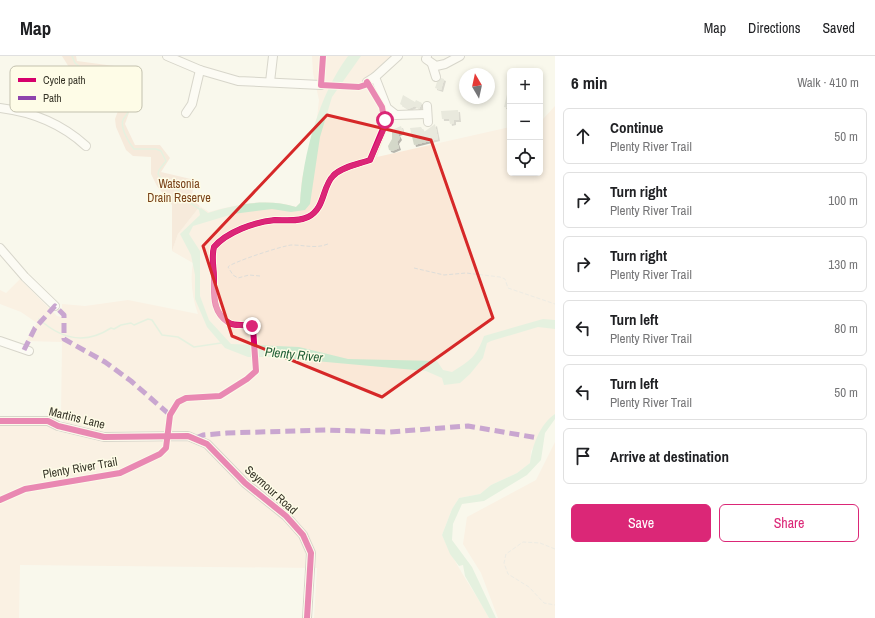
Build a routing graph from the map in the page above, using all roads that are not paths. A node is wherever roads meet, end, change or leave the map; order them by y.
1 (167, 56) edge
2 (273, 56) edge
3 (398, 56) edge
4 (427, 56) edge
5 (460, 56) edge
6 (432, 64) junction
7 (200, 70) junction
8 (436, 76) dead end
9 (375, 77) junction
10 (270, 82) junction
11 (367, 82) dead end
12 (321, 85) dead end
13 (0, 108) edge
14 (10, 110) edge
15 (22, 112) edge
16 (186, 113) dead end
17 (427, 114) dead end
18 (86, 146) dead end
19 (0, 248) edge
20 (55, 306) dead end
21 (0, 341) edge
22 (29, 351) dead end
23 (0, 421) edge
24 (196, 438) joint
25 (307, 618) edge

1 - 7 street
2 - 10 street
3 - 9 street
4 - 6 street
5 - 6 street
6 - 8 street
7 - 10 street
7 - 16 street
9 - 11 street
9 - 17 street
10 - 12 street
13 - 14 street
15 - 18 street
19 - 20 street
21 - 22 street
23 - 24 street, Martins Lane
24 - 25 street, Seymour Road

